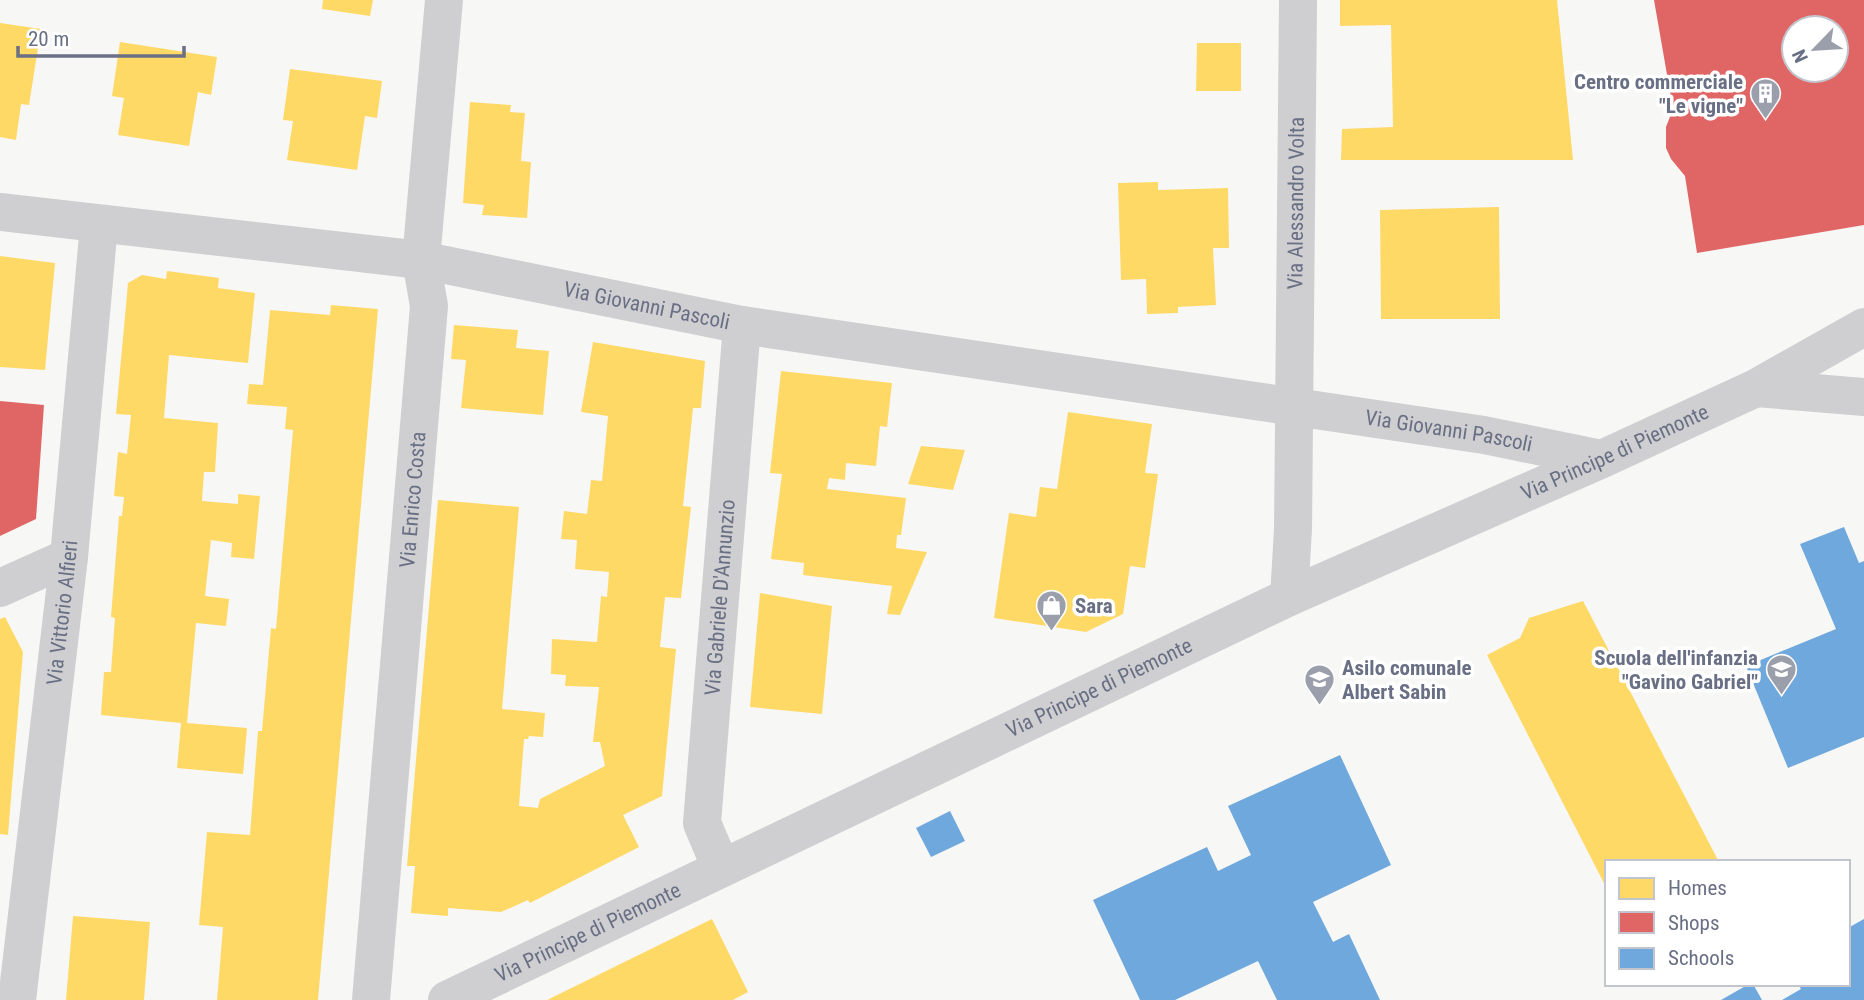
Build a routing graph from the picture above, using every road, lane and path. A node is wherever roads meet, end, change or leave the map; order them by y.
1 (444, 0) edge
2 (1298, 0) edge
3 (0, 212) edge
4 (99, 225) junction
5 (421, 260) junction
6 (741, 325) junction
7 (1864, 327) edge
8 (1756, 388) junction
9 (1864, 397) edge
10 (1295, 407) junction
11 (1602, 459) junction
12 (69, 556) junction
13 (0, 588) edge
14 (1289, 597) junction
15 (721, 868) junction
16 (17, 1000) edge
17 (370, 1000) edge
18 (447, 1000) edge

1 - 5 street, Via Enrico Costa
2 - 10 street, Via Alessandro Volta
3 - 4 street, Via Giovanni Pascoli
4 - 5 street, Via Giovanni Pascoli
4 - 12 street, Via Vittorio Alfieri
5 - 6 street, Via Giovanni Pascoli
5 - 17 street, Via Enrico Costa
6 - 10 street, Via Giovanni Pascoli
6 - 15 street, Via Gabriele D'Annunzio
7 - 8 street, Via Principe di Piemonte
8 - 9 street, Via Principe di Piemonte
8 - 11 street, Via Principe di Piemonte
10 - 11 street, Via Giovanni Pascoli
10 - 14 street
11 - 14 street, Via Principe di Piemonte
12 - 13 street
12 - 16 street, Via Vittorio Alfieri
14 - 15 street, Via Principe di Piemonte
15 - 18 street, Via Principe di Piemonte

